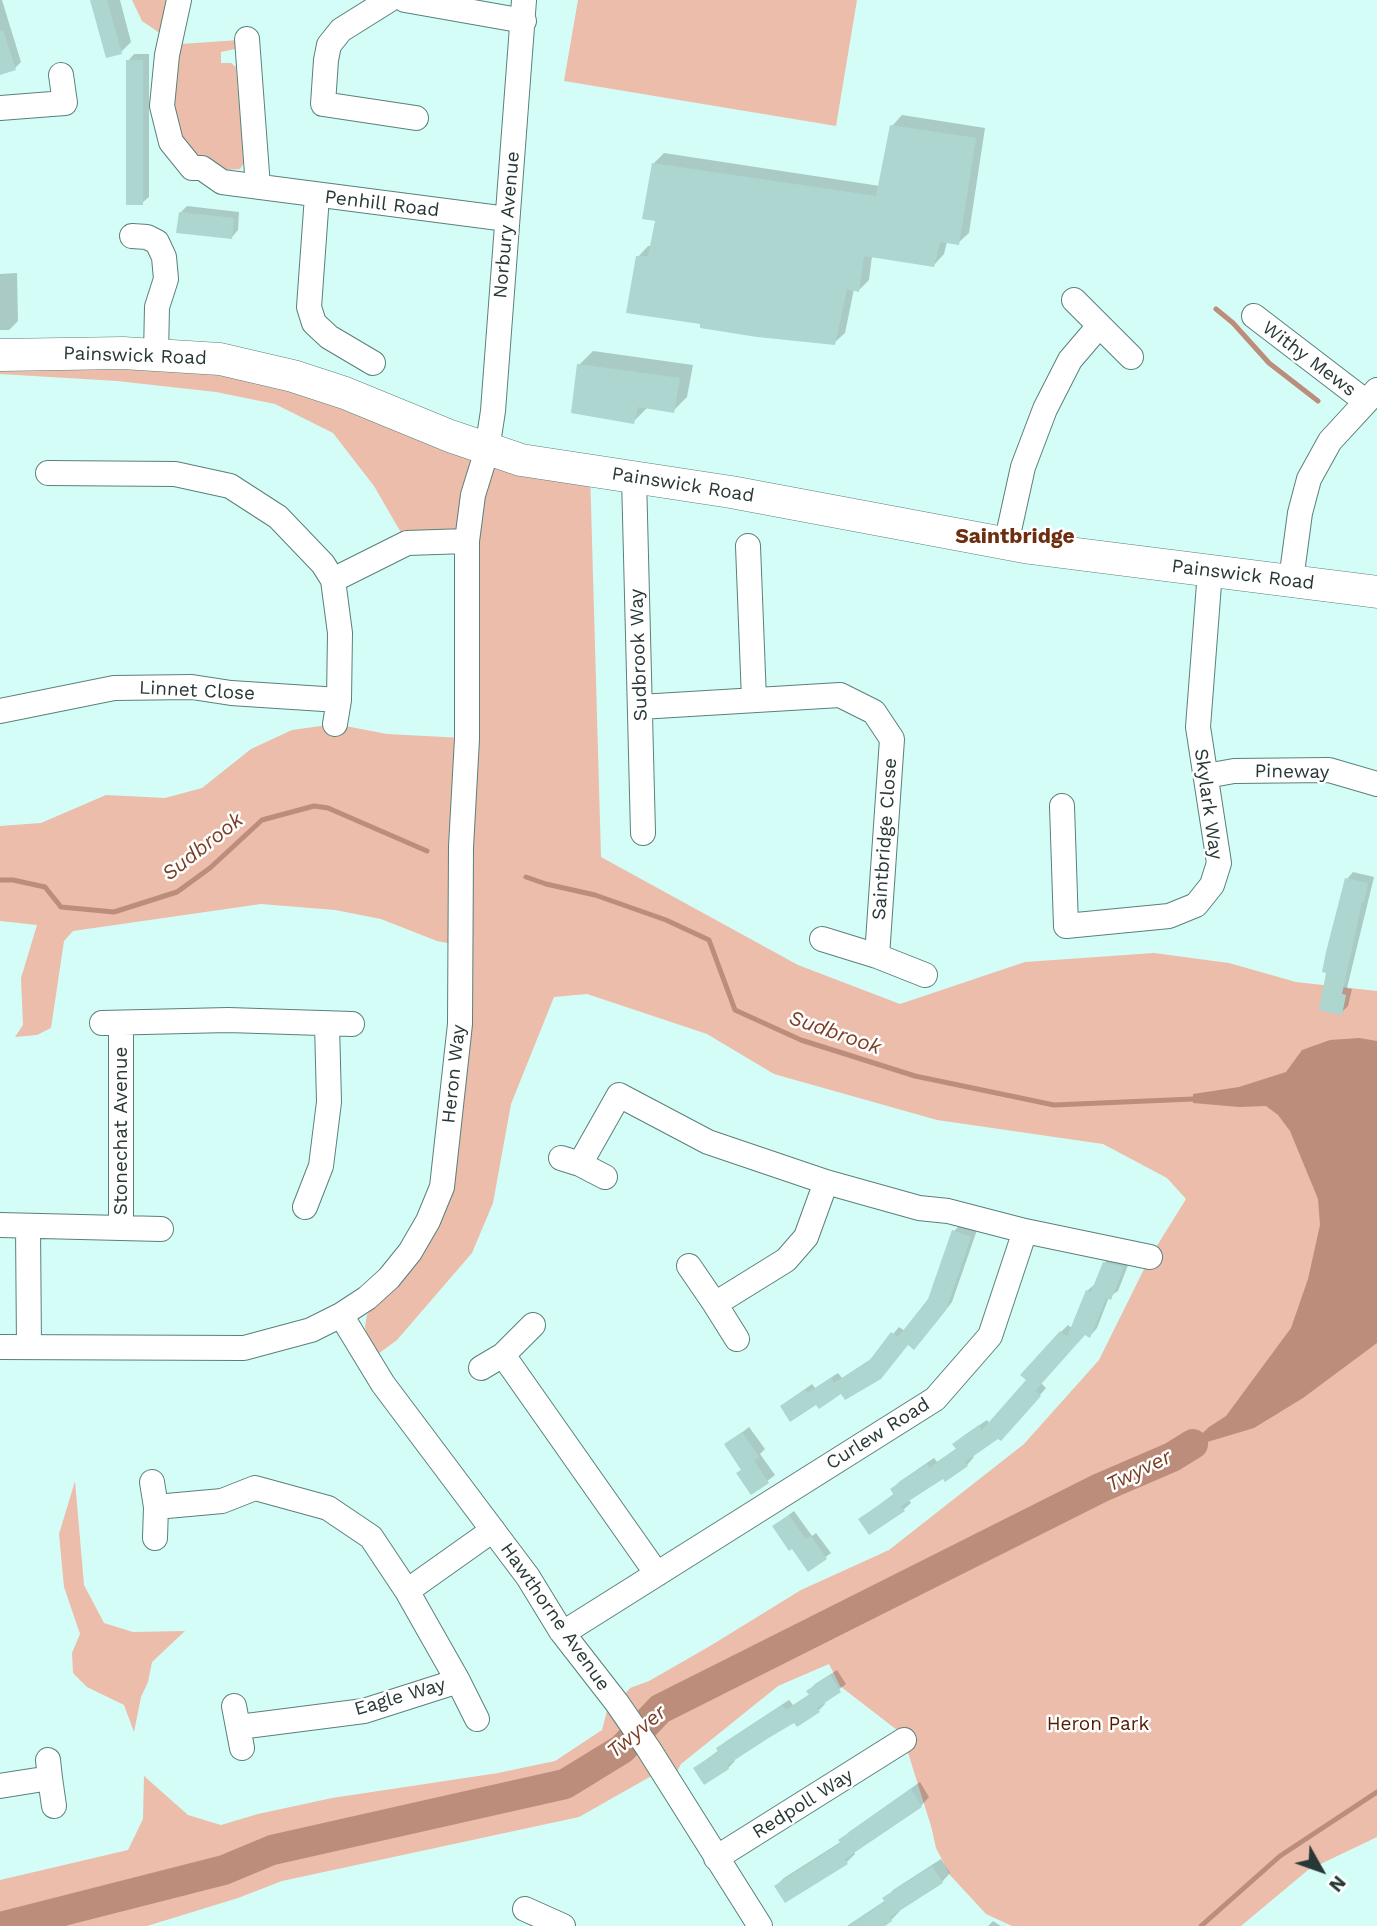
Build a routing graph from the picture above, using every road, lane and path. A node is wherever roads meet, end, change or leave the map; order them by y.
1 (179, 0) edge
2 (389, 0) edge
3 (405, 0) edge
4 (524, 10) edge
5 (247, 39) dead end
6 (61, 75) dead end
7 (0, 108) edge
8 (416, 118) dead end
9 (258, 187) junction
10 (317, 196) junction
11 (507, 219) junction
12 (132, 236) dead end
13 (1074, 300) dead end
14 (1254, 316) dead end
15 (1099, 326) junction
16 (156, 354) junction
17 (0, 355) edge
18 (1130, 357) dead end
19 (373, 363) dead end
20 (1371, 396) edge
21 (488, 450) junction
22 (48, 473) dead end
23 (634, 477) junction
24 (467, 541) junction
25 (1006, 544) junction
26 (748, 546) dead end
27 (1210, 571) junction
28 (333, 580) junction
29 (1290, 580) junction
30 (1377, 592) edge
31 (754, 700) junction
32 (8, 702) edge
33 (640, 706) junction
34 (1206, 776) junction
35 (1377, 784) edge
36 (1062, 806) dead end
37 (650, 824) dead end
38 (822, 939) dead end
39 (877, 956) junction
40 (925, 975) dead end
41 (605, 1177) dead end
42 (826, 1182) junction
43 (306, 1209) dead end
44 (0, 1225) edge
45 (27, 1227) junction
46 (121, 1228) junction
47 (161, 1229) dead end
48 (1025, 1231) junction
49 (1150, 1257) dead end
50 (689, 1266) dead end
51 (715, 1304) junction
52 (341, 1315) junction
53 (533, 1325) dead end
54 (737, 1339) dead end
55 (0, 1347) edge
56 (29, 1347) junction
57 (503, 1355) junction
58 (481, 1368) dead end
59 (152, 1482) dead end
60 (156, 1507) junction
61 (494, 1531) junction
62 (155, 1538) dead end
63 (657, 1574) junction
64 (407, 1591) junction
65 (561, 1631) junction
66 (458, 1681) junction
67 (477, 1719) dead end
68 (238, 1727) dead end
69 (890, 1742) dead end
70 (0, 1786) edge
71 (54, 1806) dead end
72 (716, 1858) junction
73 (760, 1926) edge

1 - 9 street, Penhill Road
2 - 8 street
3 - 4 street
4 - 11 street, Norbury Avenue
5 - 9 street
6 - 7 street
9 - 10 street, Penhill Road
10 - 11 street, Penhill Road
10 - 19 street
11 - 21 street, Norbury Avenue
12 - 16 street
13 - 15 street
14 - 20 street, Withy Mews
15 - 18 street
15 - 25 street
16 - 17 main road, Painswick Road
16 - 21 main road, Painswick Road
20 - 29 street
21 - 23 main road, Painswick Road
21 - 24 street, Heron Way
22 - 28 street, Linnet Close
23 - 25 main road, Painswick Road
23 - 33 street, Sudbrook Way
24 - 28 street
24 - 52 street, Heron Way
25 - 27 main road, Painswick Road
26 - 31 street
27 - 29 main road, Painswick Road
27 - 34 street, Skylark Way
28 - 32 street, Linnet Close
29 - 30 main road, Painswick Road
31 - 33 street, Saintbridge Close
31 - 39 street, Saintbridge Close
33 - 37 street, Sudbrook Way
34 - 35 street, Pineway
34 - 36 street, Skylark Way
38 - 39 street
39 - 40 street
41 - 42 street
42 - 48 street
42 - 51 street
43 - 46 street, Stonechat Avenue
44 - 45 street, Stonechat Avenue
45 - 46 street, Stonechat Avenue
45 - 56 street
46 - 47 street
48 - 49 street
48 - 63 street, Curlew Road
50 - 51 street
51 - 54 street
52 - 56 street, Heron Way
52 - 61 street, Hawthorne Avenue
53 - 57 street
55 - 56 street, Heron Way
57 - 58 street
57 - 63 street
59 - 60 street
60 - 62 street
60 - 64 street, Eagle Way
61 - 64 street
61 - 65 street, Hawthorne Avenue
63 - 65 street, Curlew Road
64 - 66 street, Eagle Way
65 - 72 street, Hawthorne Avenue
66 - 67 street
66 - 68 street, Eagle Way
69 - 72 street, Redpoll Way
70 - 71 street
72 - 73 street, Hawthorne Avenue

